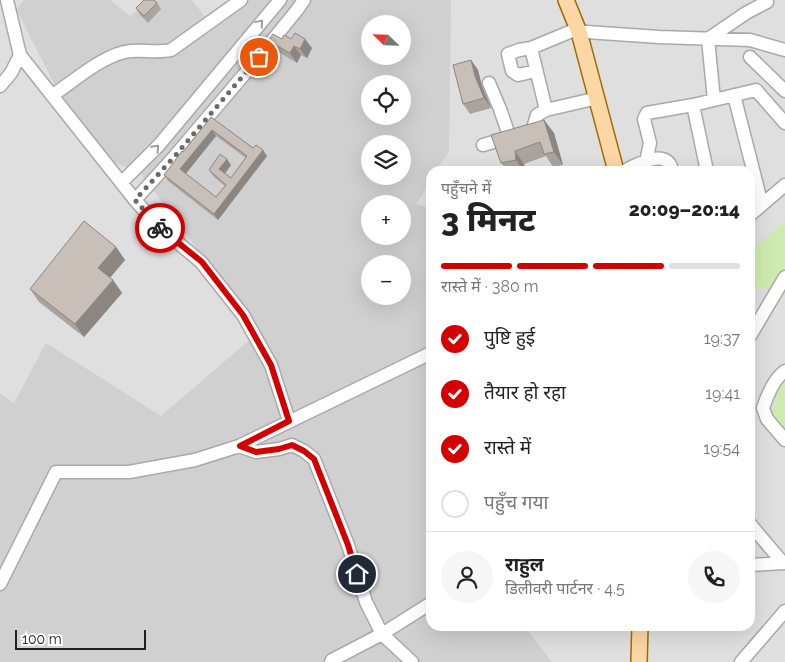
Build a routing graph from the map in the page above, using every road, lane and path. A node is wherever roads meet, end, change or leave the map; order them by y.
1 (7, 0) edge
2 (242, 0) edge
3 (280, 0) edge
4 (304, 0) edge
5 (558, 0) edge
6 (566, 0) edge
7 (768, 1) edge
8 (576, 32) junction
9 (708, 39) junction
10 (531, 48) junction
11 (785, 50) edge
12 (20, 55) junction
13 (750, 57) dead end
14 (536, 71) junction
15 (1, 82) edge
16 (489, 83) dead end
17 (785, 91) edge
18 (734, 95) junction
19 (53, 96) junction
20 (589, 100) junction
21 (714, 100) junction
22 (694, 105) junction
23 (546, 110) junction
24 (785, 124) edge
25 (510, 138) junction
26 (483, 145) dead end
27 (646, 162) junction
28 (605, 166) edge
29 (615, 166) edge
30 (636, 166) edge
31 (670, 166) edge
32 (706, 166) edge
33 (750, 166) edge
34 (122, 182) junction
35 (785, 185) edge
36 (755, 188) edge
37 (135, 200) junction
38 (762, 205) junction
39 (755, 211) edge
40 (785, 277) edge
41 (755, 328) edge
42 (426, 355) edge
43 (785, 371) edge
44 (289, 421) junction
45 (785, 440) edge
46 (240, 446) junction
47 (755, 530) edge
48 (784, 563) edge
49 (755, 565) edge
50 (0, 584) edge
51 (426, 606) edge
52 (784, 613) edge
53 (634, 631) edge
54 (640, 631) edge
55 (382, 634) junction
56 (637, 659) edge
57 (331, 662) edge
58 (412, 662) edge
59 (741, 662) edge

1 - 12 street
2 - 19 street
34 -> 3 street
4 - 37 street
5 - 8 main road
6 - 8 main road
7 - 9 street
8 - 9 street
8 - 10 street
8 - 20 main road
8 - 29 main road
9 - 11 street
9 - 21 street
10 - 14 street
10 - 14 street
12 - 15 street
12 - 19 street
13 - 17 street
14 - 23 street
16 - 25 street
18 - 21 street
18 - 24 street
18 - 33 street
19 - 34 street
20 - 23 street
20 - 28 main road
21 - 22 street
22 - 27 street
22 - 32 street
23 - 25 street
25 - 26 street
27 - 30 street
27 - 31 street
34 - 37 street
35 - 38 street
36 - 38 street
37 - 44 street
38 - 39 street
40 - 41 street
42 - 44 street
43 - 45 street
44 - 46 street
46 - 50 street
46 - 55 street
47 - 48 street
48 - 49 street
51 - 55 street
52 - 59 street
53 - 56 main road
54 - 56 main road
55 - 57 street
55 - 58 street

